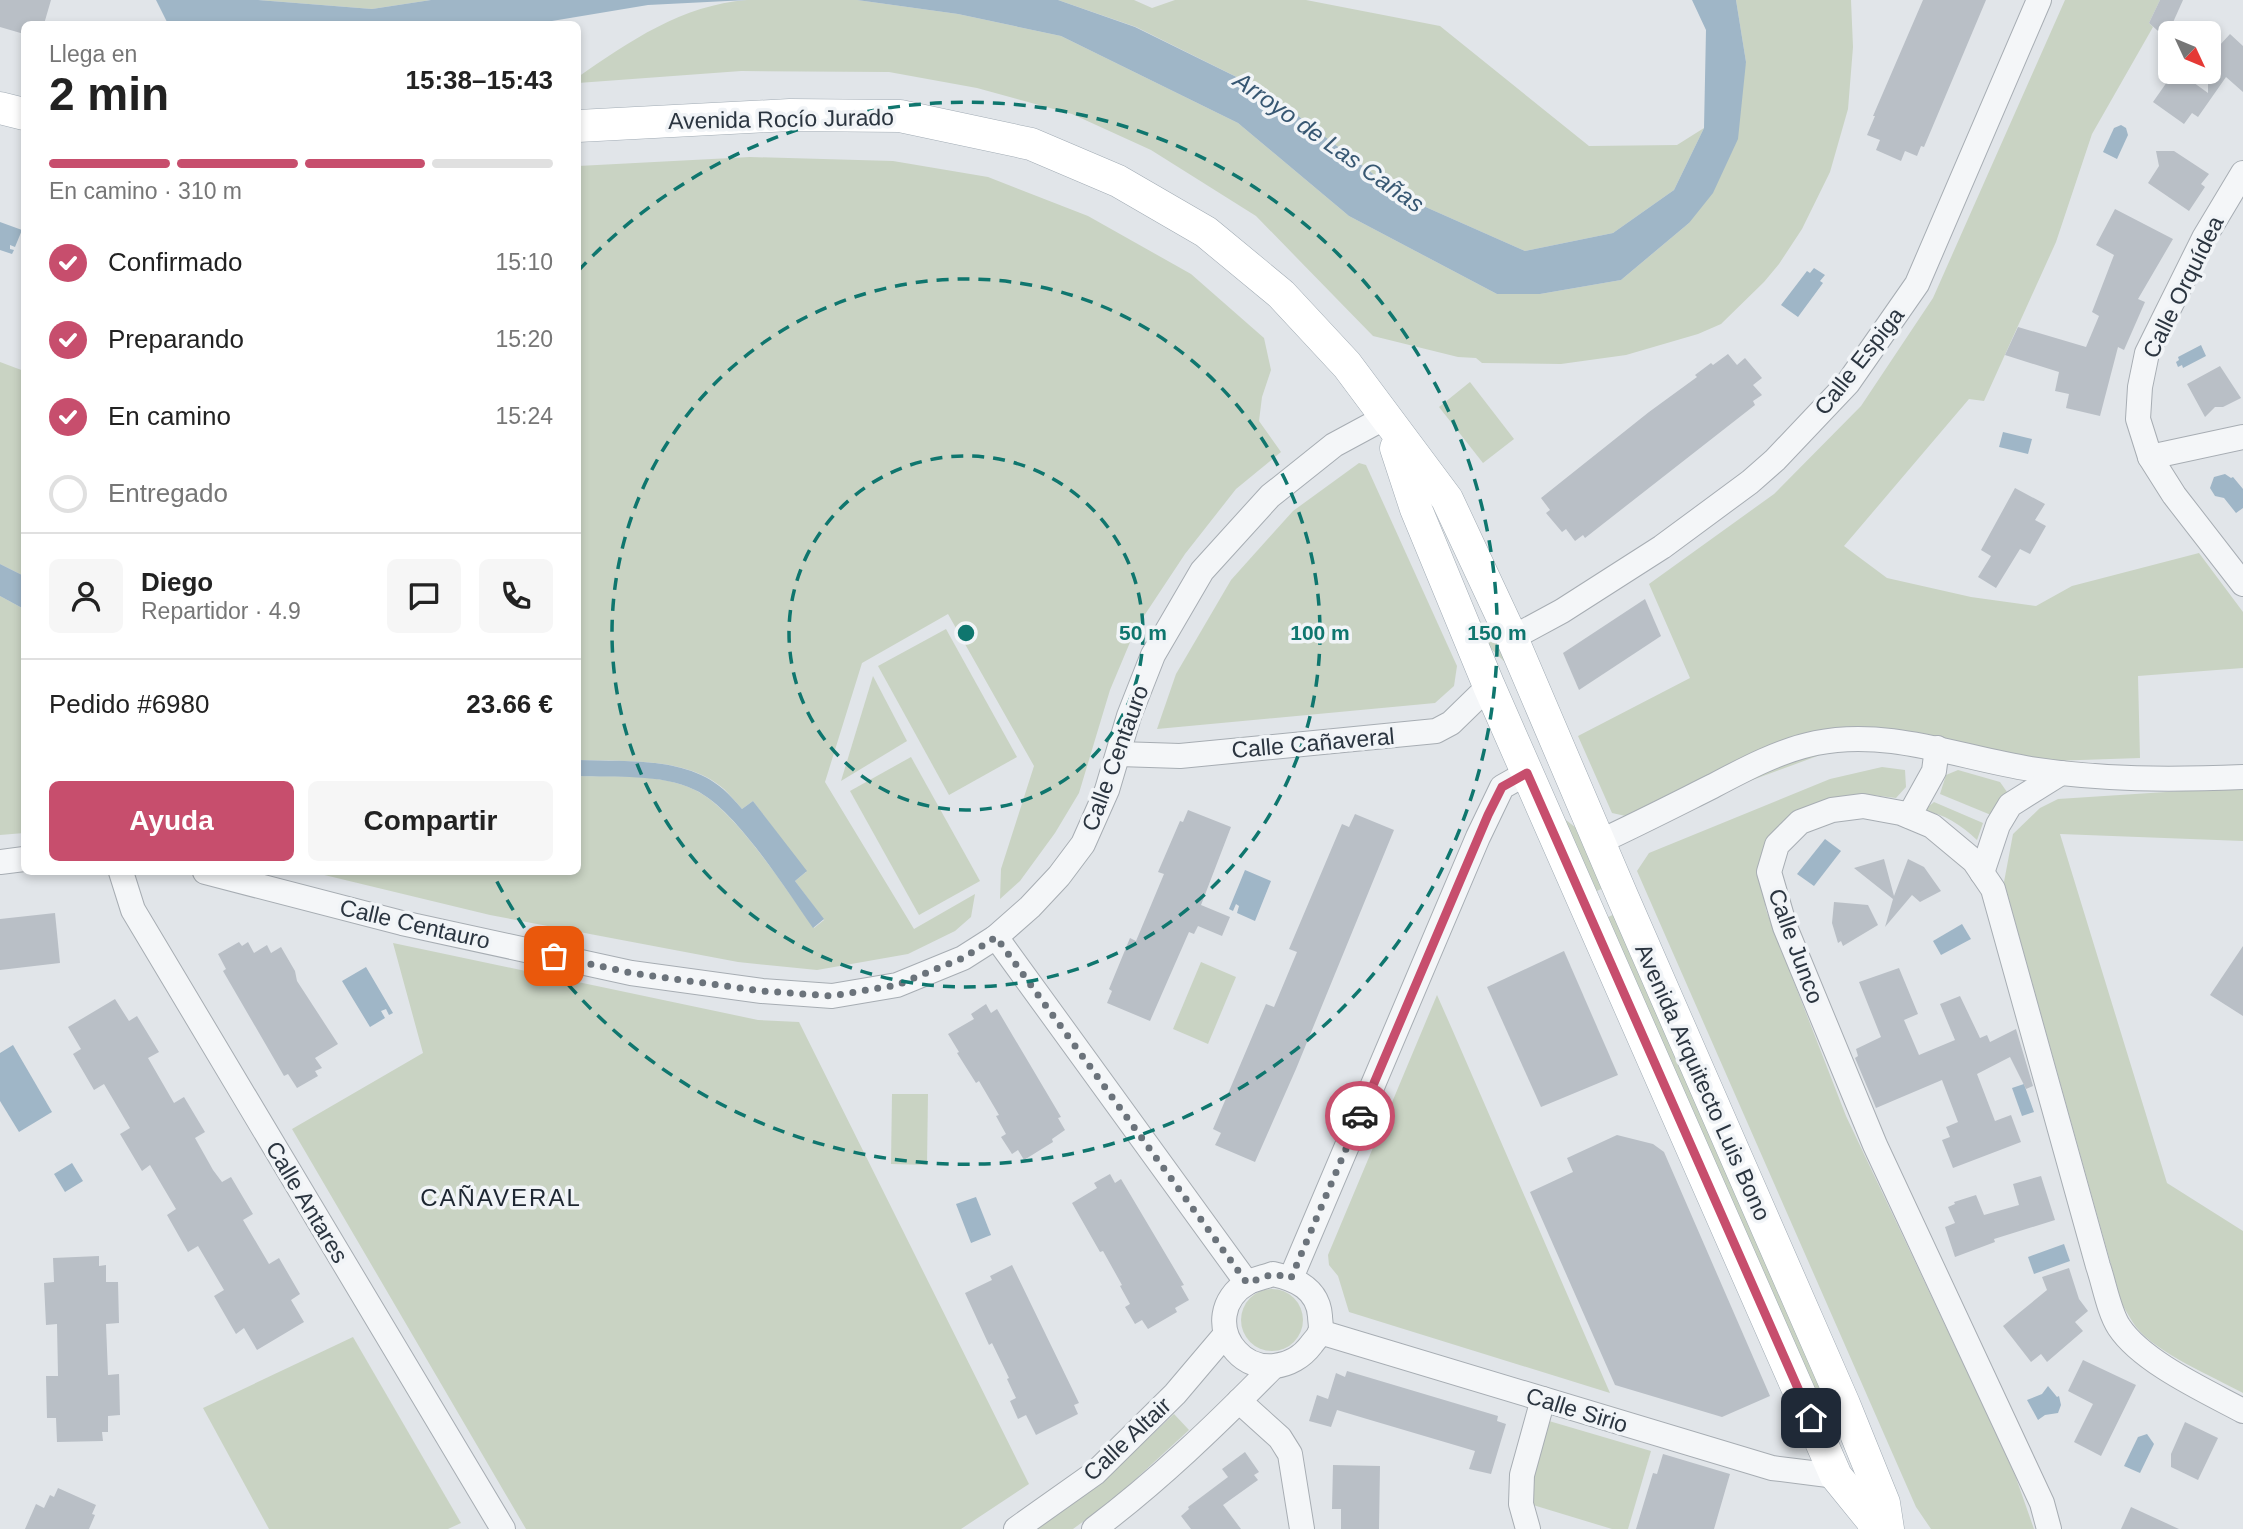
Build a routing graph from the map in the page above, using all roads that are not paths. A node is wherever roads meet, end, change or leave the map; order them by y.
1 (2039, 0) edge
2 (0, 108) edge
3 (21, 113) edge
4 (581, 125) edge
5 (2243, 173) edge
6 (1384, 418) junction
7 (2243, 437) edge
8 (2150, 457) junction
9 (1405, 471) junction
10 (2243, 584) edge
11 (1512, 638) junction
12 (1489, 686) junction
13 (1937, 748) junction
14 (1119, 754) junction
15 (2007, 764) junction
16 (1527, 773) junction
17 (2061, 773) junction
18 (2243, 777) edge
19 (2010, 805) junction
20 (1909, 816) junction
21 (1599, 842) junction
22 (21, 859) edge
23 (0, 862) edge
24 (1982, 873) junction
25 (122, 875) edge
26 (217, 875) edge
27 (996, 937) junction
28 (1291, 1278) junction
29 (1247, 1283) junction
30 (1320, 1332) junction
31 (1225, 1335) junction
32 (1273, 1367) junction
33 (1543, 1399) junction
34 (1239, 1401) junction
35 (2243, 1411) edge
36 (1836, 1476) junction
37 (503, 1529) edge
38 (1016, 1529) edge
39 (1094, 1529) edge
40 (1302, 1529) edge
41 (1528, 1529) edge
42 (1876, 1529) edge
43 (1888, 1529) edge
44 (2049, 1529) edge

1 - 11 street, Calle Espiga
2 - 3 main road
4 - 6 main road, Avenida Rocío Jurado
5 - 8 street, Calle Orquídea
6 - 9 main road, Avenida Rocío Jurado
6 - 11 main road, Avenida Rocío Jurado
6 - 14 street, Calle Centauro
7 - 8 street
8 - 10 street, Calle Orquídea
9 - 11 main road, Avenida Rocío Jurado
9 - 12 main road, Avenida Rocío Jurado
11 - 21 main road, Avenida Arquitecto Luis Bono
12 - 14 street, Calle Cañaveral
12 - 16 main road, Avenida Arquitecto Luis Bono
13 - 15 street
13 - 20 street
13 - 21 street
14 - 27 street, Calle Centauro
15 - 17 street
15 - 19 street
16 - 28 street
16 - 36 main road, Avenida Arquitecto Luis Bono
17 - 18 street
17 - 19 street
19 - 24 street
20 - 24 street, Calle Junco
20 - 44 street, Calle Junco
21 - 43 main road, Avenida Arquitecto Luis Bono
22 - 23 street
24 - 35 street, Calle Junco
25 - 37 street, Calle Antares
26 - 27 street, Calle Centauro
27 - 29 street
28 - 29 street
28 - 30 street
29 - 31 street
30 - 32 street
30 - 33 street, Calle Sirio
31 - 32 street
31 - 38 street, Calle Altair
32 - 34 street, Calle Altair
33 - 36 street, Calle Sirio
33 - 41 street
34 - 39 street, Calle Altair
34 - 40 street
36 - 42 main road, Avenida Arquitecto Luis Bono

